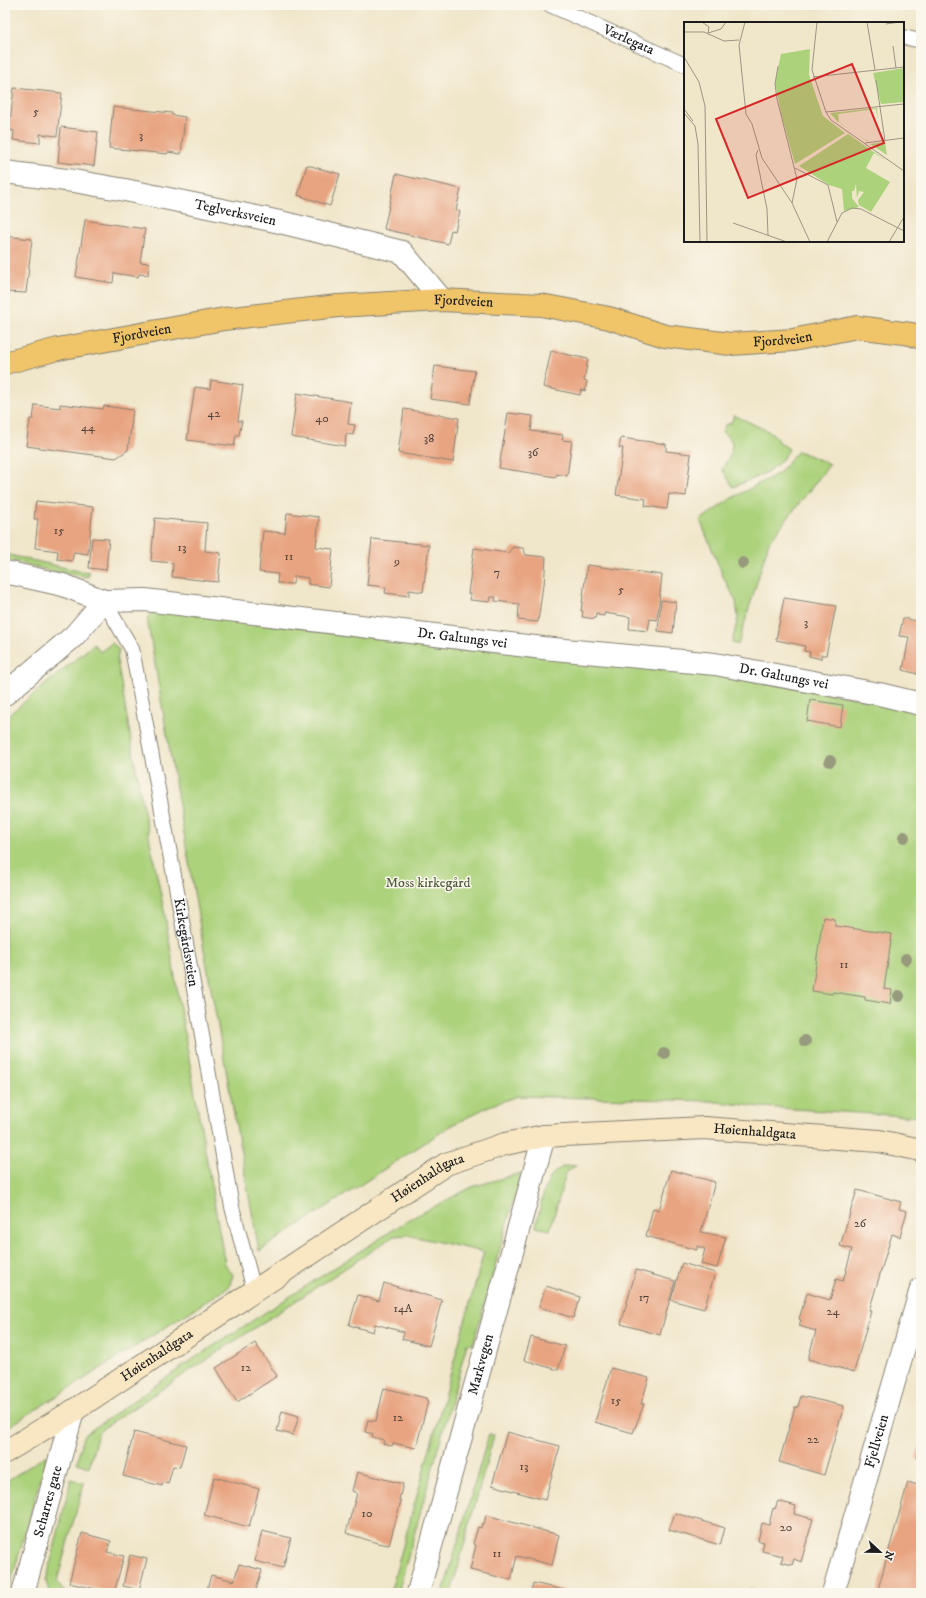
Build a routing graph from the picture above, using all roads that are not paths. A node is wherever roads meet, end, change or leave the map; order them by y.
1 (550, 5) edge
2 (904, 37) edge
3 (921, 41) edge
4 (684, 65) edge
5 (5, 172) edge
6 (442, 300) junction
7 (921, 338) edge
8 (5, 363) edge
9 (5, 572) edge
10 (104, 601) junction
11 (5, 694) edge
12 (921, 704) edge
13 (544, 1136) junction
14 (921, 1150) edge
15 (921, 1289) edge
16 (254, 1290) junction
17 (73, 1410) junction
18 (5, 1452) edge
19 (23, 1593) edge
20 (418, 1593) edge
21 (833, 1593) edge

1 - 4 lane, Værlegata
2 - 3 lane
5 - 6 street, Teglverksveien
6 - 7 main road, Fjordveien
6 - 8 main road, Fjordveien
9 - 10 street, Dr. Galtungs vei
10 - 11 street
10 - 12 street, Dr. Galtungs vei
10 - 16 lane, Kirkegårdsveien
13 - 14 street, Høienhaldgata
13 - 16 street, Høienhaldgata
13 - 20 street, Markvegen
15 - 21 street, Fjellveien
16 - 17 street, Høienhaldgata
17 - 18 street, Høienhaldgata
17 - 19 street, Scharres gate

